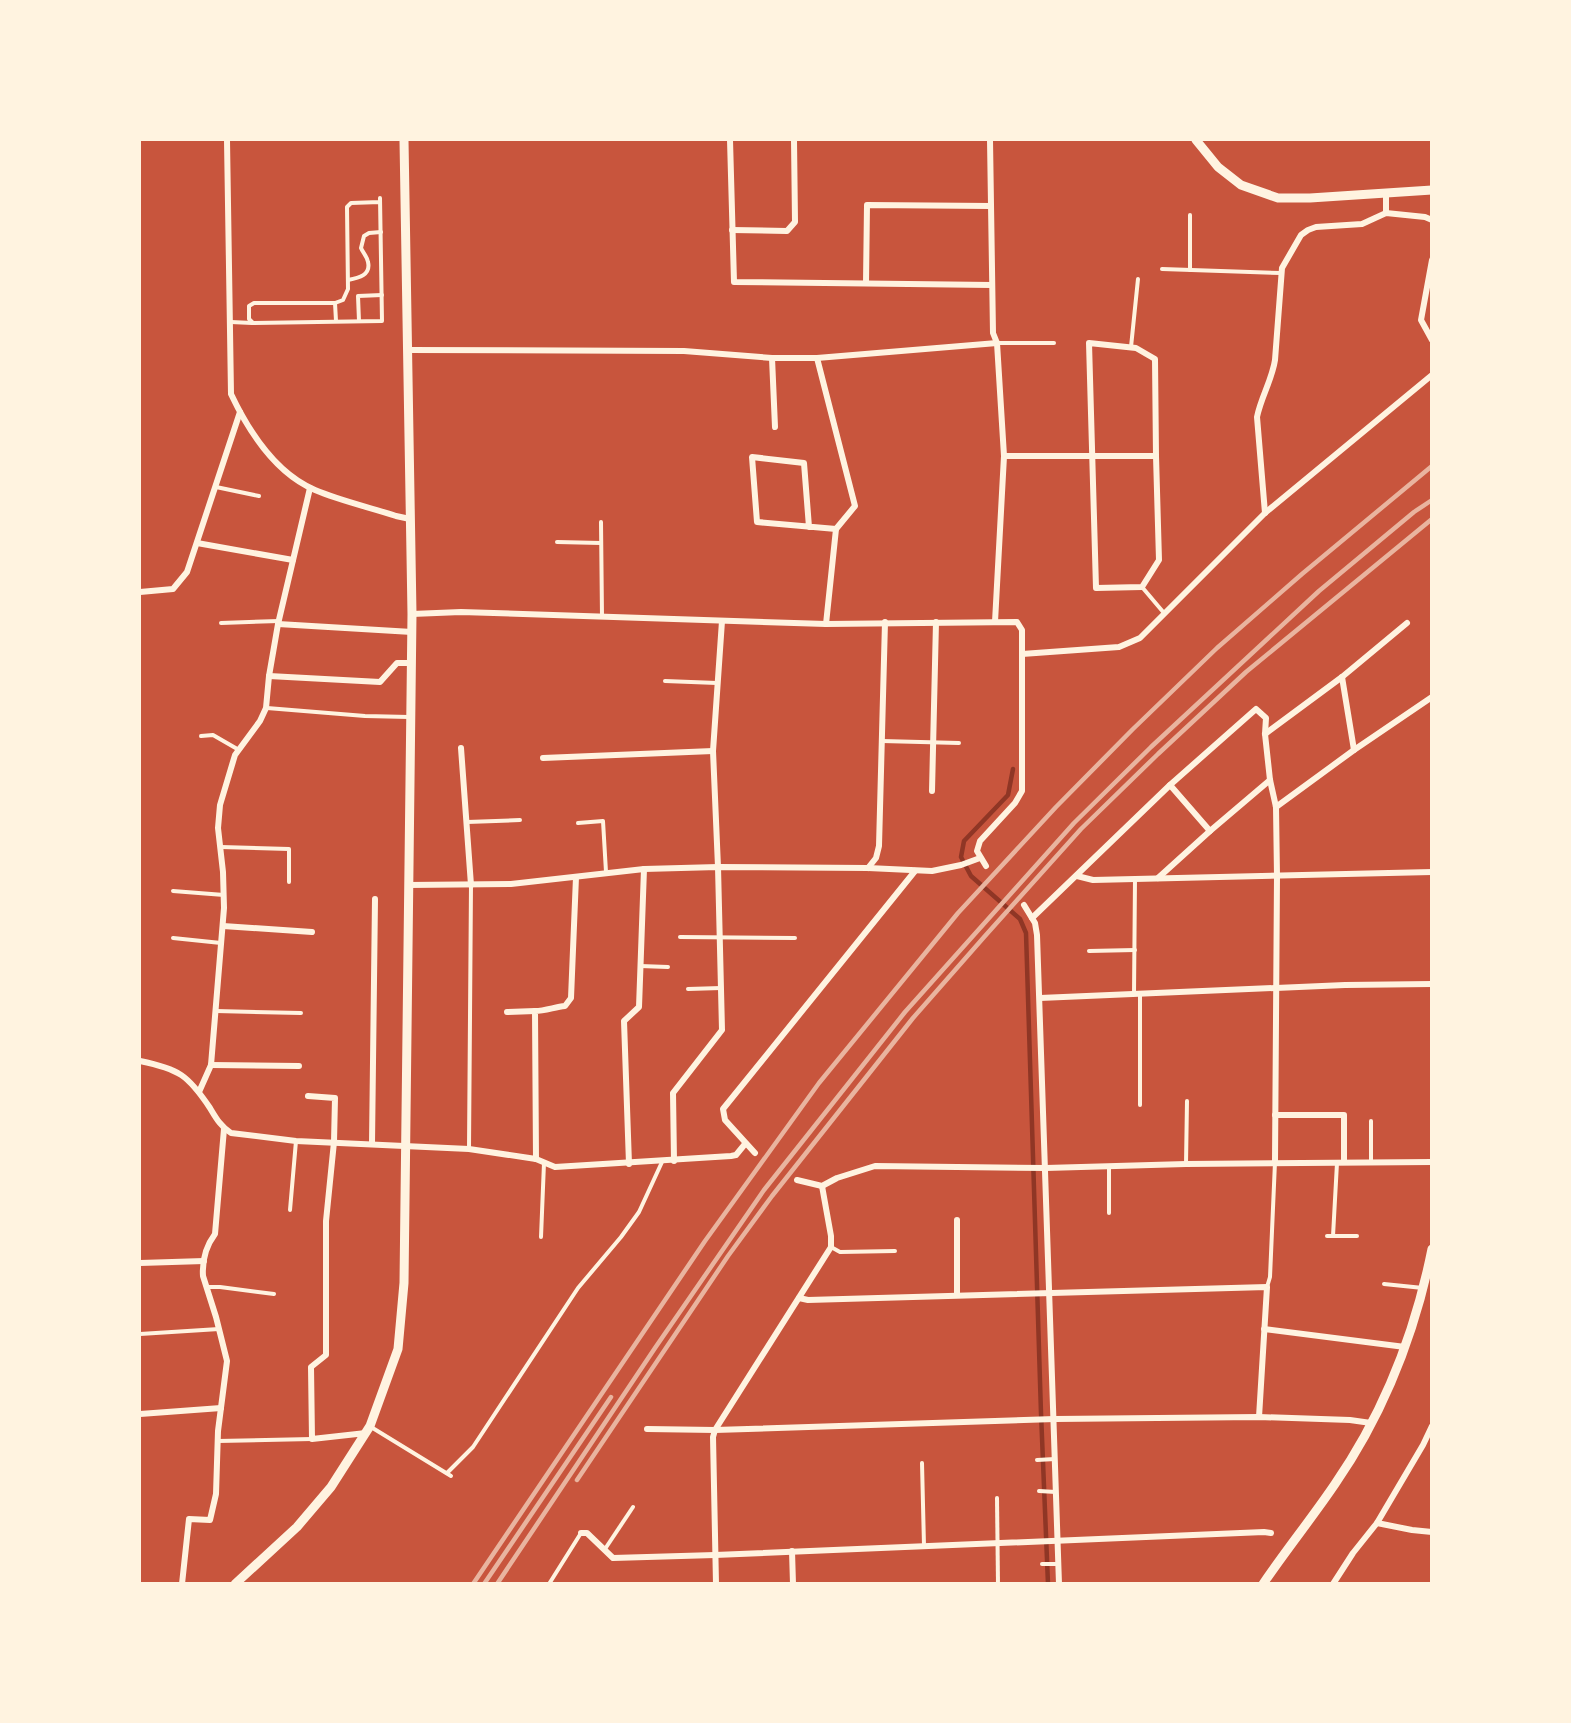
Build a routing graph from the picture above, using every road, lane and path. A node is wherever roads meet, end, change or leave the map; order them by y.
1 (227, 140) edge
2 (404, 140) edge
3 (730, 140) edge
4 (794, 140) edge
5 (990, 140) edge
6 (1196, 140) edge
7 (1431, 190) edge
8 (1386, 192) junction
9 (991, 206) junction
10 (1386, 213) junction
11 (1190, 215) dead end
12 (1431, 220) edge
13 (732, 230) junction
14 (381, 231) junction
15 (1431, 260) edge
16 (1162, 269) dead end
17 (1190, 270) junction
18 (1281, 273) junction
19 (1138, 279) dead end
20 (348, 280) junction
21 (866, 283) junction
22 (992, 285) junction
23 (382, 295) junction
24 (335, 303) junction
25 (336, 321) junction
26 (359, 321) junction
27 (231, 322) junction
28 (253, 323) junction
29 (1431, 340) edge
30 (997, 343) junction
31 (1054, 343) dead end
32 (1131, 347) junction
33 (407, 350) junction
34 (772, 358) junction
35 (817, 358) junction
36 (1431, 375) edge
37 (240, 412) junction
38 (775, 428) dead end
39 (1004, 456) junction
40 (1094, 456) junction
41 (1156, 456) junction
42 (215, 487) junction
43 (310, 488) junction
44 (259, 496) dead end
45 (1265, 513) junction
46 (410, 519) junction
47 (601, 522) dead end
48 (809, 527) junction
49 (836, 529) junction
50 (557, 542) dead end
51 (197, 543) junction
52 (601, 543) junction
53 (293, 560) junction
54 (1142, 587) junction
55 (140, 592) edge
56 (1164, 613) junction
57 (412, 614) junction
58 (602, 617) junction
59 (722, 621) junction
60 (278, 622) junction
61 (885, 622) junction
62 (936, 622) junction
63 (996, 622) junction
64 (221, 623) dead end
65 (1407, 623) dead end
66 (826, 624) junction
67 (412, 632) junction
68 (1022, 654) junction
69 (411, 663) junction
70 (269, 676) junction
71 (1342, 677) junction
72 (665, 681) dead end
73 (717, 683) junction
74 (1431, 698) edge
75 (266, 708) junction
76 (410, 717) junction
77 (1265, 734) junction
78 (201, 736) dead end
79 (882, 741) junction
80 (933, 742) junction
81 (959, 743) dead end
82 (461, 748) dead end
83 (239, 750) junction
84 (1354, 750) junction
85 (713, 751) junction
86 (543, 758) dead end
87 (1270, 780) junction
88 (1170, 785) junction
89 (932, 791) dead end
90 (1276, 807) junction
91 (520, 820) dead end
92 (466, 822) junction
93 (578, 823) dead end
94 (1209, 831) junction
95 (221, 847) junction
96 (980, 858) junction
97 (986, 866) dead end
98 (718, 867) junction
99 (868, 868) junction
100 (644, 869) junction
101 (915, 871) junction
102 (606, 872) junction
103 (1431, 872) edge
104 (1077, 876) junction
105 (1277, 876) junction
106 (576, 877) junction
107 (1135, 879) junction
108 (1158, 879) junction
109 (289, 882) dead end
110 (408, 885) junction
111 (471, 885) junction
112 (173, 891) dead end
113 (224, 896) junction
114 (375, 899) dead end
115 (1024, 905) dead end
116 (1032, 918) junction
117 (223, 926) junction
118 (312, 932) dead end
119 (680, 937) dead end
120 (720, 937) junction
121 (173, 938) dead end
122 (795, 938) dead end
123 (222, 943) junction
124 (1135, 950) junction
125 (1089, 951) dead end
126 (640, 966) junction
127 (668, 967) dead end
128 (1431, 984) edge
129 (721, 988) junction
130 (688, 989) dead end
131 (1276, 989) junction
132 (1137, 994) junction
133 (1040, 998) junction
134 (215, 1011) junction
135 (535, 1011) junction
136 (507, 1012) dead end
137 (301, 1013) dead end
138 (140, 1061) edge
139 (211, 1065) junction
140 (299, 1066) dead end
141 (199, 1092) junction
142 (308, 1096) dead end
143 (1187, 1101) dead end
144 (1140, 1105) dead end
145 (1275, 1115) junction
146 (1371, 1121) dead end
147 (224, 1129) junction
148 (296, 1141) junction
149 (334, 1142) junction
150 (745, 1143) junction
151 (372, 1144) junction
152 (406, 1146) junction
153 (469, 1149) junction
154 (755, 1153) dead end
155 (536, 1159) junction
156 (674, 1161) junction
157 (1431, 1161) edge
158 (662, 1162) junction
159 (1275, 1162) junction
160 (1341, 1162) junction
161 (1371, 1162) junction
162 (544, 1163) junction
163 (629, 1164) junction
164 (1186, 1164) junction
165 (1109, 1167) junction
166 (1043, 1168) junction
167 (797, 1180) dead end
168 (822, 1186) junction
169 (290, 1210) dead end
170 (1109, 1213) dead end
171 (957, 1220) dead end
172 (1327, 1236) dead end
173 (1333, 1236) junction
174 (1357, 1236) dead end
175 (541, 1237) dead end
176 (831, 1247) junction
177 (1431, 1249) edge
178 (895, 1251) dead end
179 (204, 1261) junction
180 (140, 1263) edge
181 (1384, 1284) dead end
182 (206, 1287) junction
183 (1267, 1287) junction
184 (1424, 1288) junction
185 (1046, 1293) junction
186 (274, 1294) dead end
187 (957, 1295) junction
188 (798, 1298) junction
189 (219, 1329) junction
190 (1264, 1329) junction
191 (140, 1334) edge
192 (1405, 1347) junction
193 (221, 1408) junction
194 (140, 1414) edge
195 (1259, 1417) junction
196 (1055, 1419) junction
197 (1371, 1423) junction
198 (1431, 1426) edge
199 (647, 1429) dead end
200 (368, 1430) junction
201 (715, 1430) junction
202 (312, 1439) junction
203 (218, 1441) junction
204 (1056, 1459) junction
205 (1037, 1460) dead end
206 (922, 1463) dead end
207 (1039, 1491) dead end
208 (1057, 1492) junction
209 (998, 1498) dead end
210 (633, 1507) dead end
211 (1377, 1523) junction
212 (1431, 1532) edge
213 (581, 1533) joint
214 (1271, 1533) dead end
215 (1055, 1541) junction
216 (998, 1542) junction
217 (924, 1546) junction
218 (604, 1550) junction
219 (792, 1551) junction
220 (715, 1555) junction
221 (1042, 1564) dead end
222 (1059, 1564) junction
223 (182, 1584) edge
224 (235, 1584) edge
225 (549, 1584) edge
226 (716, 1584) edge
227 (793, 1584) edge
228 (998, 1584) edge
229 (1059, 1584) edge
230 (1263, 1584) edge
231 (1333, 1584) edge

1 - 27 street
2 - 33 street
3 - 13 street
4 - 13 street
5 - 9 street
6 - 8 street
7 - 8 street
8 - 10 street
9 - 21 street
9 - 22 street
10 - 12 street
10 - 18 street
11 - 17 lane
13 - 21 street
14 - 20 lane
14 - 20 lane
14 - 23 lane
15 - 29 street
16 - 17 lane
17 - 18 lane
18 - 45 street
19 - 32 lane
20 - 24 lane
21 - 22 street
22 - 30 street
23 - 26 lane
23 - 26 lane
24 - 25 lane
24 - 28 lane
25 - 26 lane
25 - 28 lane
27 - 28 lane
27 - 37 street
30 - 31 lane
30 - 35 street
30 - 39 street
32 - 40 street
32 - 41 street
33 - 34 street
33 - 46 street
34 - 35 street
34 - 38 street
35 - 49 street
36 - 45 street
37 - 42 street
37 - 43 street
39 - 40 street
39 - 63 street
40 - 41 street
40 - 54 street
41 - 54 street
42 - 44 lane
42 - 51 street
43 - 46 street
43 - 53 street
45 - 56 street
46 - 57 street
47 - 52 lane
48 - 48 street
48 - 49 street
49 - 66 street
50 - 52 lane
51 - 53 street
51 - 55 street
52 - 58 lane
53 - 60 street
54 - 56 lane
56 - 68 street
57 - 58 street
57 - 67 street
58 - 59 street
59 - 66 street
59 - 73 street
60 - 64 lane
60 - 67 street
60 - 70 street
61 - 62 street
61 - 66 street
61 - 79 street
62 - 63 street
62 - 80 street
63 - 68 street
65 - 71 street
67 - 69 street
68 - 96 street
69 - 70 street
69 - 76 street
70 - 75 street
71 - 77 street
71 - 84 street
72 - 73 lane
73 - 85 street
74 - 84 street
75 - 76 lane
75 - 83 street
76 - 110 street
77 - 87 street
77 - 88 street
78 - 83 lane
79 - 80 lane
79 - 99 street
80 - 81 lane
80 - 89 street
82 - 92 street
83 - 95 street
84 - 90 street
85 - 86 street
85 - 98 street
87 - 90 street
87 - 94 street
88 - 94 street
88 - 104 street
90 - 105 street
91 - 92 lane
92 - 111 street
93 - 102 lane
94 - 108 street
95 - 109 lane
95 - 113 street
96 - 97 street
96 - 101 street
98 - 99 street
98 - 100 street
98 - 120 street
99 - 101 street
100 - 102 street
100 - 126 street
101 - 150 street
102 - 106 street
103 - 105 street
104 - 107 street
104 - 116 street
105 - 108 street
105 - 131 street
106 - 111 street
106 - 135 street
107 - 108 street
107 - 124 lane
110 - 111 street
110 - 152 street
111 - 153 lane
112 - 113 lane
113 - 117 street
114 - 151 street
115 - 116 street
116 - 133 street
117 - 118 street
117 - 123 street
119 - 120 lane
120 - 122 lane
120 - 129 street
121 - 123 lane
123 - 134 street
124 - 125 lane
124 - 132 lane
126 - 127 lane
126 - 163 street
128 - 131 street
129 - 130 lane
129 - 156 street
131 - 132 street
131 - 145 street
132 - 133 street
132 - 144 lane
133 - 166 street
134 - 137 lane
134 - 139 street
135 - 136 street
135 - 155 street
138 - 141 street
139 - 140 street
139 - 141 street
141 - 147 street
142 - 149 street
143 - 164 lane
145 - 159 street
145 - 160 street
146 - 161 lane
147 - 148 street
147 - 179 street
148 - 149 street
148 - 169 lane
149 - 151 street
149 - 202 street
150 - 154 street
150 - 156 street
151 - 152 street
152 - 153 street
152 - 200 street
153 - 155 street
155 - 162 street
156 - 158 street
157 - 161 street
158 - 163 street
158 - 200 lane
159 - 160 street
159 - 164 street
159 - 183 lane
160 - 161 street
160 - 173 lane
162 - 163 street
162 - 175 lane
164 - 165 street
165 - 166 street
165 - 170 lane
166 - 168 street
166 - 185 street
167 - 168 street
168 - 176 street
171 - 187 street
172 - 173 lane
173 - 174 lane
176 - 178 lane
176 - 188 street
177 - 184 street
179 - 180 street
179 - 182 street
181 - 184 lane
182 - 186 lane
182 - 189 street
183 - 185 street
183 - 190 street
184 - 192 street
185 - 187 street
185 - 196 street
187 - 188 street
188 - 201 street
189 - 191 lane
189 - 193 street
190 - 192 street
190 - 195 street
192 - 197 street
193 - 194 street
193 - 203 street
195 - 196 street
195 - 197 street
196 - 201 street
196 - 204 street
197 - 230 street
198 - 211 street
199 - 201 street
200 - 202 street
200 - 224 street
201 - 220 street
202 - 203 lane
203 - 223 street
204 - 205 lane
204 - 208 street
206 - 217 lane
207 - 208 lane
208 - 215 street
209 - 216 lane
210 - 218 lane
211 - 212 street
211 - 231 street
213 - 218 street
213 - 225 lane
214 - 215 street
215 - 216 street
215 - 222 street
216 - 217 street
216 - 228 lane
217 - 219 street
218 - 220 street
219 - 220 street
219 - 227 street
220 - 226 street
221 - 222 lane
222 - 229 street

